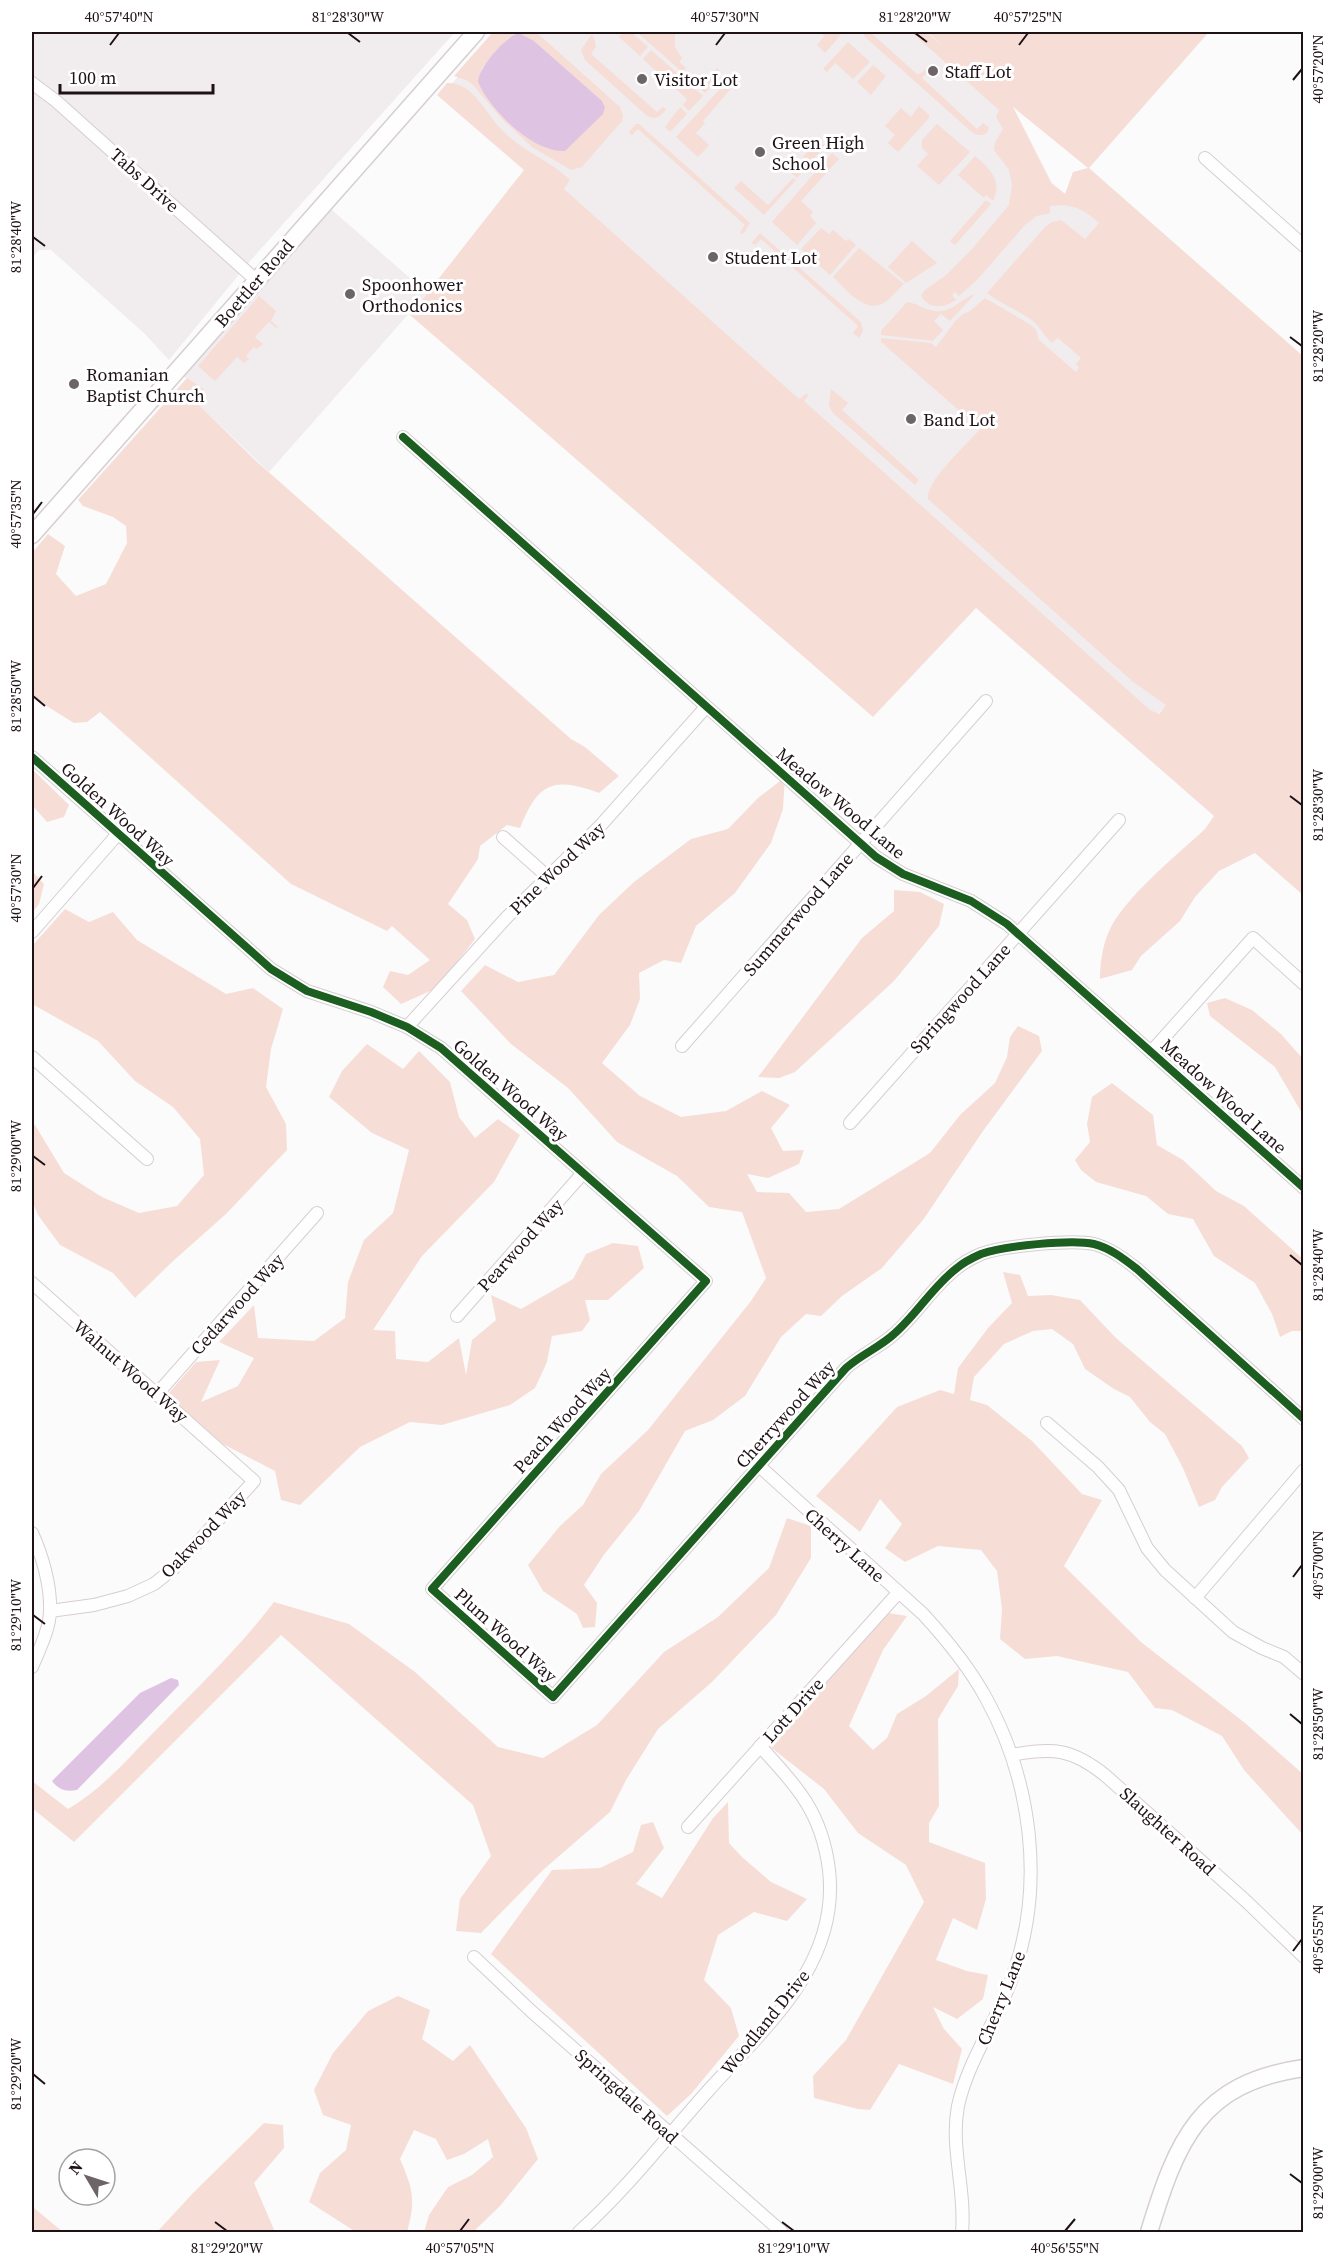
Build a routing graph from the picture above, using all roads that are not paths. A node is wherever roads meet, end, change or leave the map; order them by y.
1 (476, 32) edge
2 (32, 83) edge
3 (1205, 158) dead end
4 (1304, 246) edge
5 (256, 280) junction
6 (403, 437) dead end
7 (32, 535) edge
8 (986, 701) dead end
9 (706, 707) junction
10 (32, 757) edge
11 (1119, 820) dead end
12 (117, 835) junction
13 (503, 837) dead end
14 (860, 843) junction
15 (548, 877) junction
16 (32, 932) edge
17 (1018, 933) junction
18 (1304, 984) edge
19 (407, 1027) junction
20 (682, 1046) dead end
21 (1151, 1052) junction
22 (32, 1057) edge
23 (850, 1123) dead end
24 (147, 1159) dead end
25 (583, 1173) junction
26 (1304, 1188) edge
27 (317, 1213) dead end
28 (32, 1283) edge
29 (687, 1302) joint
30 (457, 1316) dead end
31 (157, 1394) junction
32 (1304, 1419) edge
33 (1047, 1423) dead end
34 (231, 1460) joint
35 (759, 1465) junction
36 (1304, 1470) edge
37 (32, 1533) edge
38 (459, 1558) joint
39 (898, 1593) junction
40 (1195, 1598) junction
41 (50, 1611) junction
42 (32, 1667) edge
43 (1304, 1674) edge
44 (562, 1687) joint
45 (760, 1746) junction
46 (1012, 1755) junction
47 (688, 1827) dead end
48 (474, 1957) dead end
49 (1304, 1957) edge
50 (1304, 2068) edge
51 (670, 2134) junction
52 (579, 2232) edge
53 (782, 2232) edge
54 (962, 2232) edge
55 (1149, 2232) edge

1 - 5 street, Boettler Road
2 - 5 street, Tabs Drive
3 - 4 street
5 - 7 street, Boettler Road
6 - 9 street, Meadow Wood Lane
8 - 14 street, Summerwood Lane
9 - 14 street, Meadow Wood Lane
9 - 15 street, Pine Wood Way
10 - 12 street, Golden Wood Way
11 - 17 street, Springwood Lane
12 - 16 street
12 - 19 street, Golden Wood Way
13 - 15 street
14 - 17 street, Meadow Wood Lane
14 - 20 street, Summerwood Lane
15 - 19 street, Pine Wood Way
17 - 21 street, Meadow Wood Lane
17 - 23 street, Springwood Lane
18 - 21 street
19 - 25 street, Golden Wood Way
21 - 26 street, Meadow Wood Lane
22 - 24 street
25 - 29 street, Golden Wood Way
25 - 30 street, Pearwood Way
27 - 31 street, Cedarwood Way
28 - 31 street, Walnut Wood Way
29 - 38 street, Peach Wood Way
31 - 34 street, Walnut Wood Way
32 - 35 street, Cherrywood Way
33 - 40 street
34 - 41 street, Oakwood Way
35 - 39 street, Cherry Lane
35 - 44 street, Cherrywood Way
36 - 40 street
37 - 41 street
38 - 44 street, Plum Wood Way
39 - 45 street, Lott Drive
39 - 46 street, Cherry Lane
40 - 43 street
41 - 42 street
45 - 47 street, Lott Drive
45 - 51 street, Woodland Drive
46 - 49 street, Slaughter Road
46 - 54 street, Cherry Lane
48 - 51 street, Springdale Road
50 - 55 street
51 - 52 street, Woodland Drive
51 - 53 street, Springdale Road

